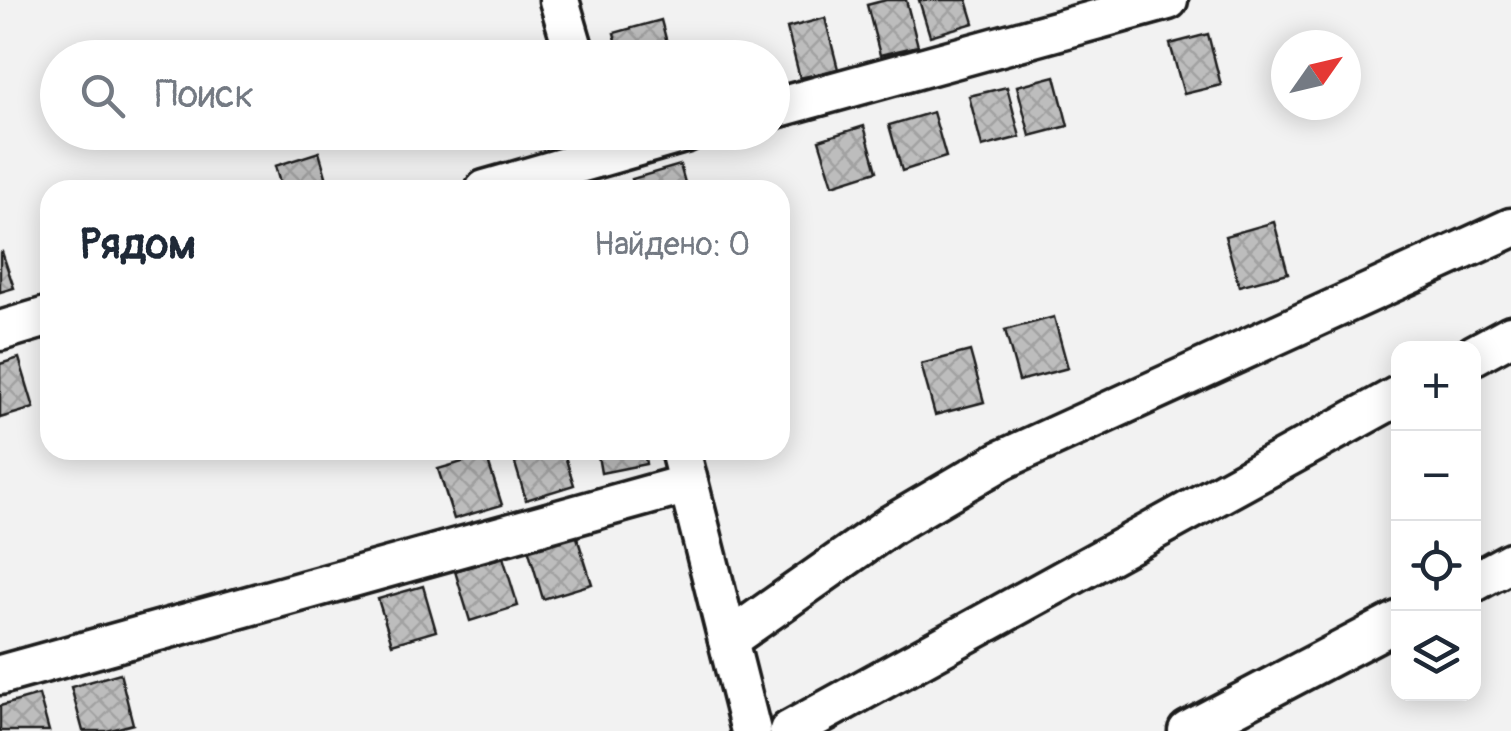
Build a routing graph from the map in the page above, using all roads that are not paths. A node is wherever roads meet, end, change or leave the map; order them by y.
1 (559, 0) edge
2 (1168, 0) edge
3 (571, 40) edge
4 (790, 104) edge
5 (633, 150) edge
6 (606, 159) edge
7 (523, 180) edge
8 (1511, 228) edge
9 (40, 319) edge
10 (0, 331) edge
11 (1511, 335) edge
12 (1481, 351) edge
13 (1391, 400) edge
14 (684, 467) edge
15 (1511, 562) edge
16 (1481, 578) edge
17 (1391, 625) edge
18 (728, 640) junction
19 (0, 675) edge
20 (800, 728) edge
21 (752, 731) edge
22 (1188, 731) edge

1 - 3 street
2 - 4 street
5 - 6 street
6 - 7 street
8 - 18 street
9 - 10 street
11 - 12 street
13 - 20 street
14 - 18 street
14 - 19 street
15 - 16 street
17 - 22 street
18 - 21 street

